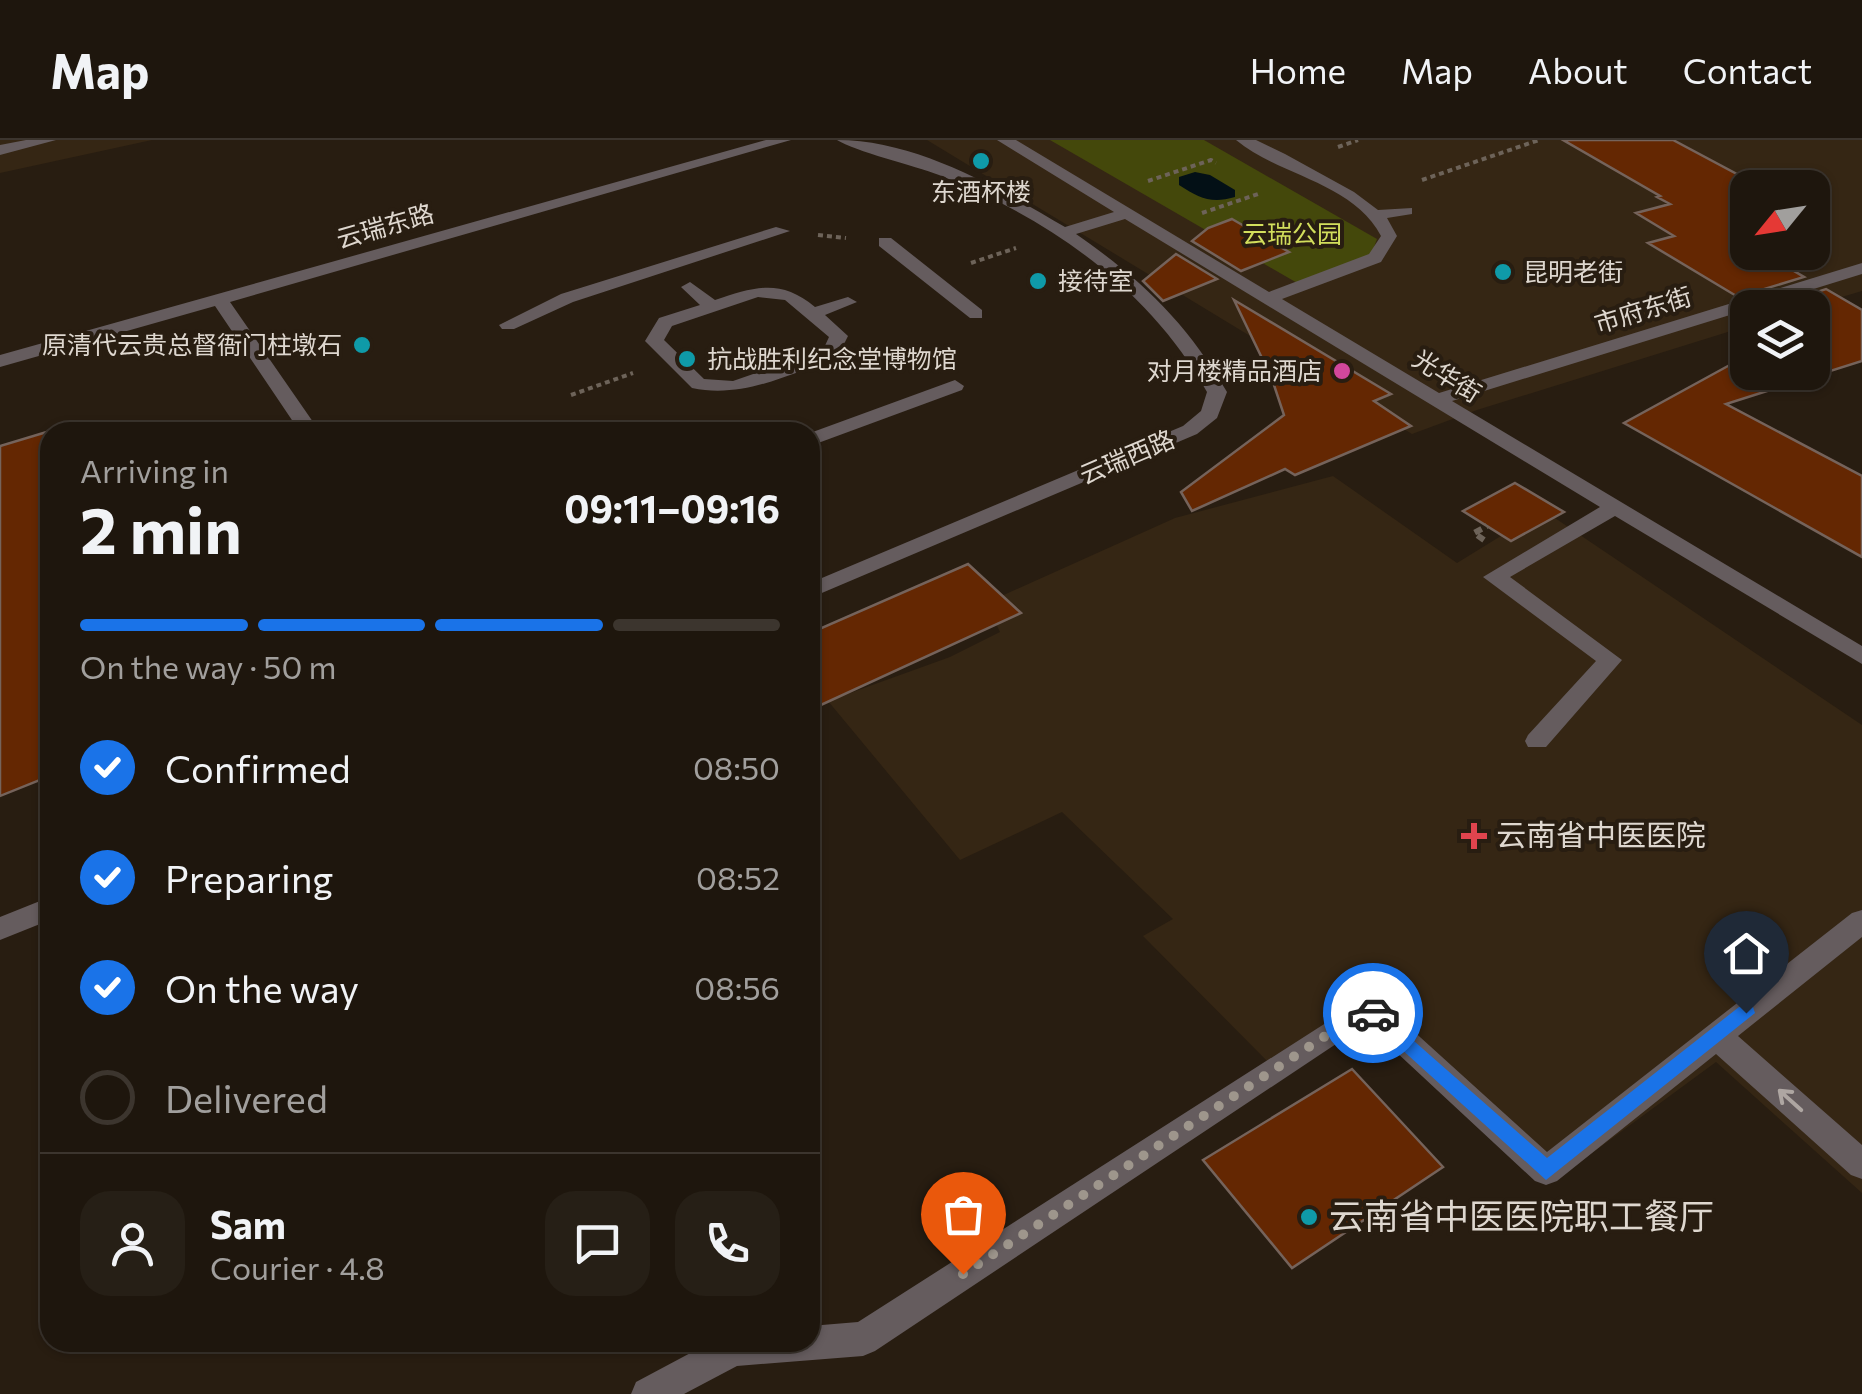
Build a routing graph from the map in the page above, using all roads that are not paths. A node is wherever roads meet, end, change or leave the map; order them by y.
1 (48, 140) edge
2 (784, 140) edge
3 (846, 140) edge
4 (1005, 140) edge
5 (1244, 140) edge
6 (0, 150) edge
7 (1406, 211) dead end
8 (1126, 214) junction
9 (1376, 215) junction
10 (782, 231) road end
11 (1060, 234) junction
12 (885, 242) road end
13 (1862, 268) edge
14 (935, 274) junction
15 (905, 284) dead end
16 (690, 286) dead end
17 (1271, 297) junction
18 (219, 299) junction
19 (848, 302) dead end
20 (713, 307) junction
21 (812, 313) junction
22 (976, 314) dead end
23 (508, 325) dead end
24 (0, 361) edge
25 (955, 386) dead end
26 (1438, 399) junction
27 (303, 422) edge
28 (820, 436) edge
29 (1614, 508) junction
30 (820, 587) edge
31 (1862, 656) edge
32 (1536, 741) dead end
33 (40, 912) edge
34 (1862, 920) edge
35 (0, 929) edge
36 (1717, 1036) junction
37 (1862, 1165) edge
38 (820, 1341) edge
39 (727, 1352) edge
40 (648, 1394) edge

1 - 6 street
2 - 18 street, 云瑞东路
3 - 11 street
4 - 8 street, 光华街
5 - 9 street
7 - 9 street
8 - 11 street
8 - 17 street, 光华街
9 - 17 street
10 - 23 street
11 - 30 street, 云瑞西路
12 - 14 street
13 - 26 street, 市府东街
14 - 15 street
14 - 22 street
16 - 20 street
17 - 26 street, 光华街
18 - 24 street, 云瑞东路
18 - 27 street
19 - 21 street
20 - 21 street
20 - 21 street
25 - 28 street
26 - 29 street, 光华街
29 - 31 street, 光华街
29 - 32 street
33 - 35 street
34 - 36 street
37 -> 36 street
36 - 38 street
39 - 40 street

